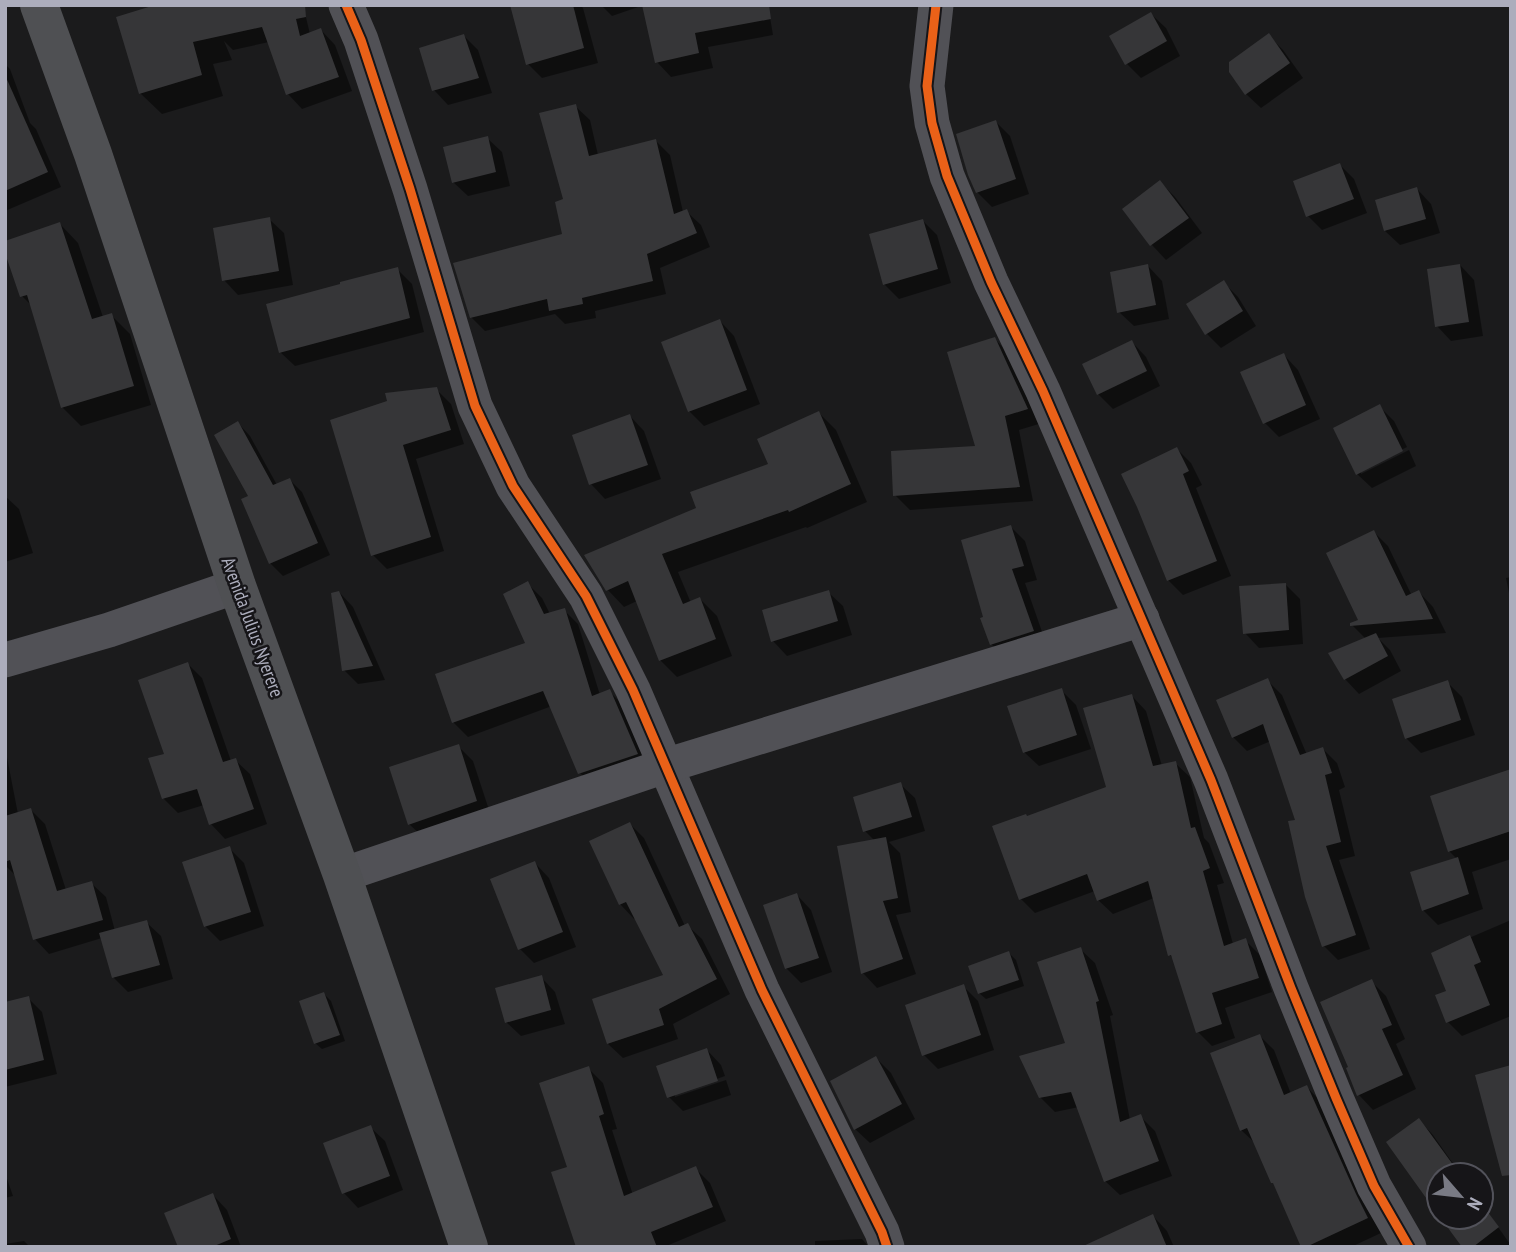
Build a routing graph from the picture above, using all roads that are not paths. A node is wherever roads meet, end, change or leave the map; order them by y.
1 (39, 5) edge
2 (346, 5) edge
3 (936, 5) edge
4 (237, 586) junction
5 (1142, 619) junction
6 (5, 660) edge
7 (665, 766) junction
8 (342, 875) junction
9 (469, 1247) edge
10 (887, 1247) edge
11 (1409, 1247) edge

1 - 4 street, Avenida Julius Nyerere
2 - 7 street
3 - 5 street
4 - 6 street
4 - 8 street, Avenida Julius Nyerere
5 - 7 street
5 - 11 street
7 - 8 street
7 - 10 street
8 - 9 street, Avenida Julius Nyerere

